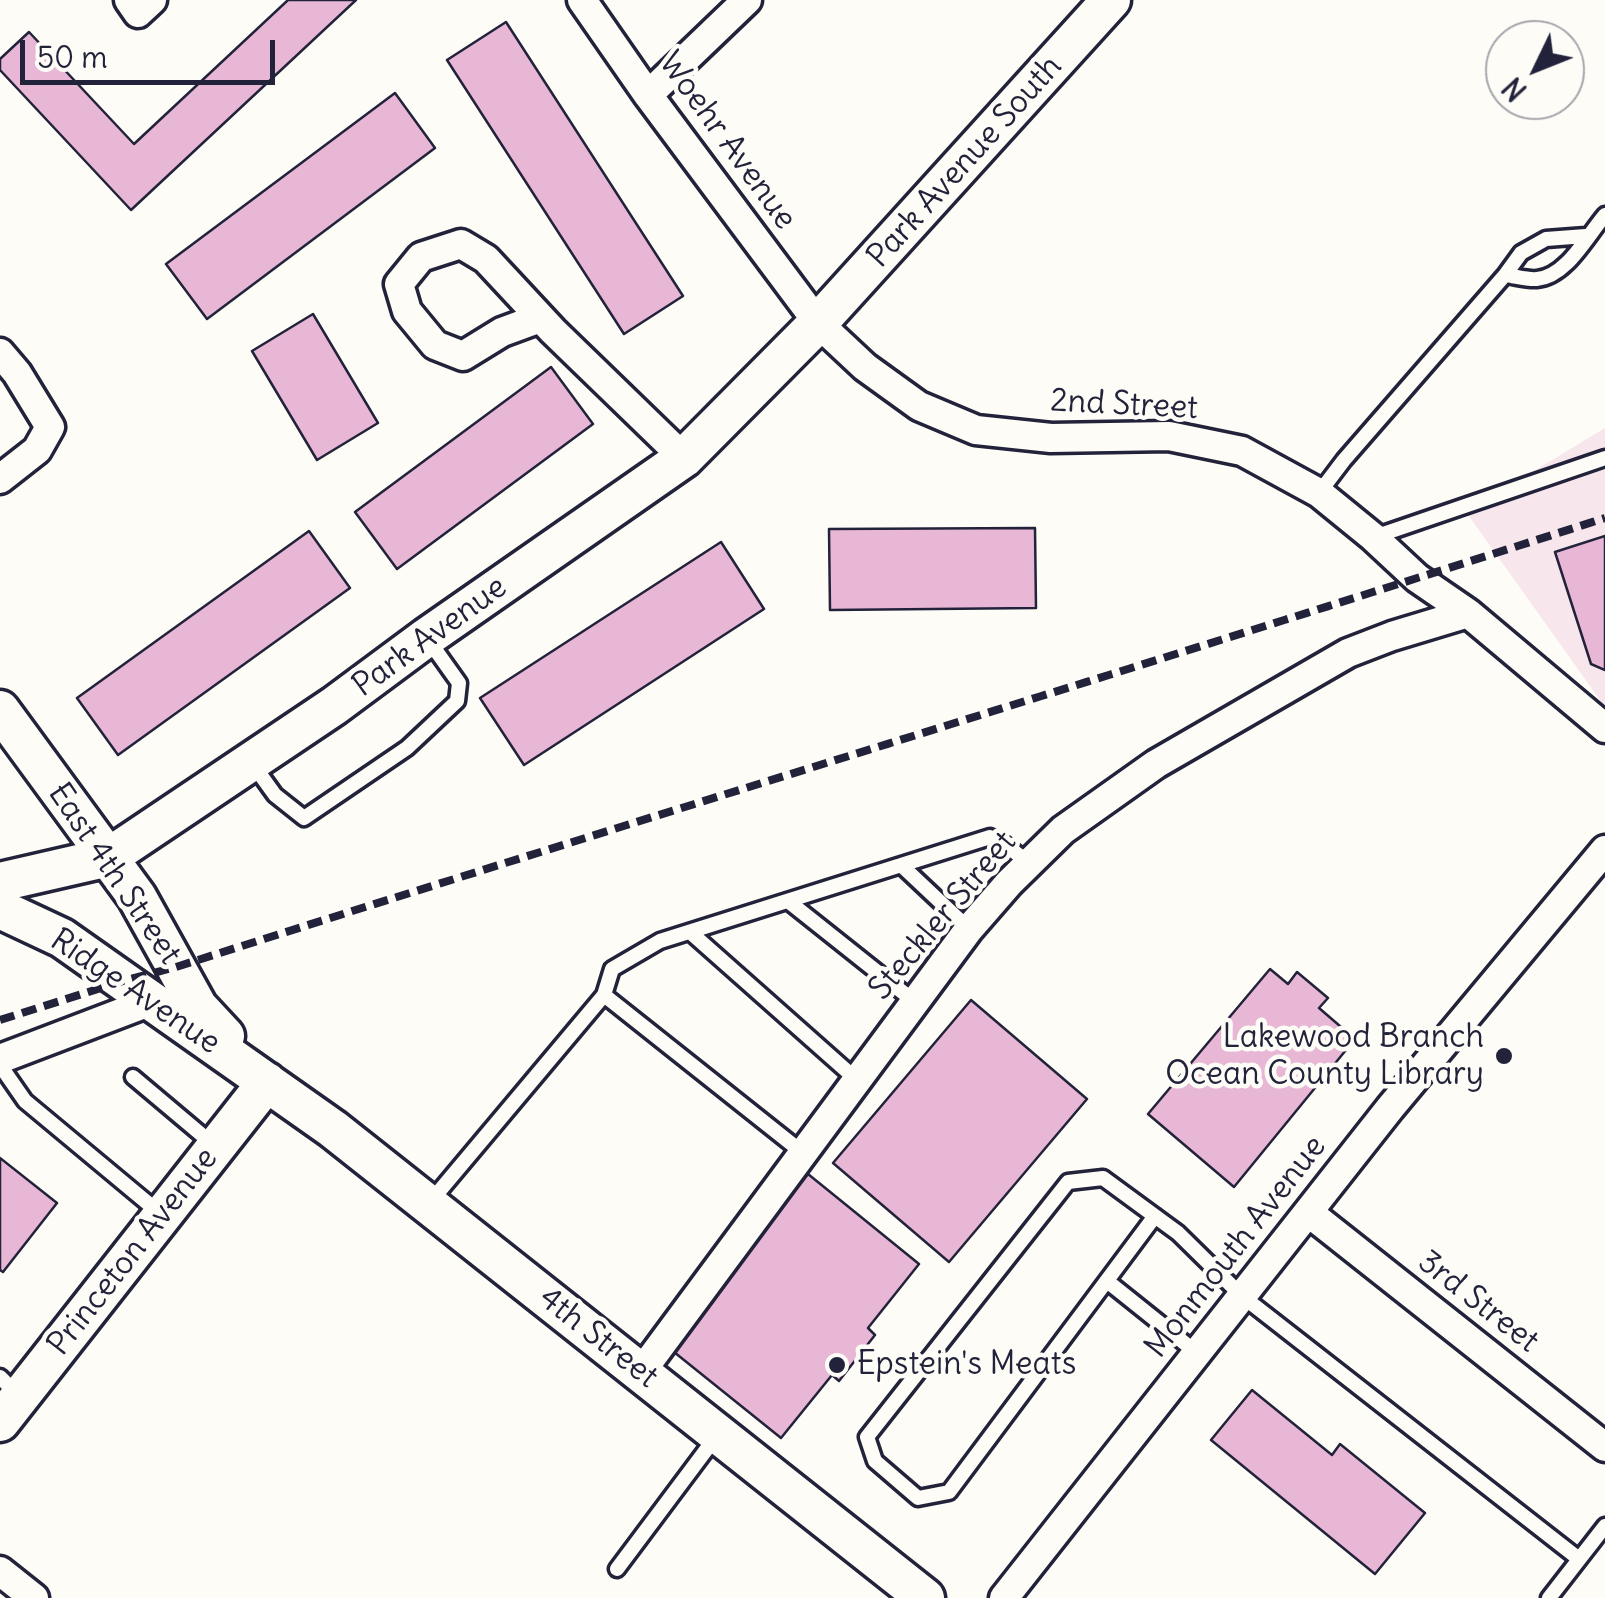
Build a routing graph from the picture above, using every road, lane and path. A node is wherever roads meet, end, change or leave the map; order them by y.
1 (129, 0) edge
2 (152, 0) edge
3 (582, 0) edge
4 (747, 0) edge
5 (1111, 0) edge
6 (648, 95) junction
7 (1605, 215) edge
8 (1586, 236) junction
9 (1506, 275) junction
10 (540, 318) junction
11 (818, 323) junction
12 (0, 353) edge
13 (684, 458) junction
14 (1605, 458) edge
15 (0, 479) edge
16 (1319, 493) junction
17 (1373, 537) junction
18 (1468, 613) junction
19 (427, 637) junction
20 (0, 710) edge
21 (1605, 728) edge
22 (252, 763) junction
23 (1605, 850) edge
24 (109, 857) junction
25 (1030, 863) junction
26 (901, 865) junction
27 (0, 882) edge
28 (788, 901) junction
29 (0, 909) edge
30 (968, 929) junction
31 (690, 932) junction
32 (604, 995) junction
33 (152, 1001) junction
34 (915, 1002) junction
35 (0, 1062) edge
36 (132, 1078) dead end
37 (857, 1080) junction
38 (267, 1082) junction
39 (216, 1147) junction
40 (803, 1153) junction
41 (429, 1204) junction
42 (1308, 1212) junction
43 (162, 1215) junction
44 (1155, 1216) junction
45 (1107, 1281) junction
46 (1242, 1296) junction
47 (1197, 1354) junction
48 (641, 1372) junction
49 (7, 1398) edge
50 (718, 1434) junction
51 (1605, 1446) edge
52 (1605, 1526) edge
53 (1579, 1560) junction
54 (617, 1569) dead end
55 (0, 1571) edge
56 (34, 1598) edge
57 (925, 1598) edge
58 (1004, 1598) edge
59 (1549, 1598) edge

1 - 2 street
3 - 6 street, Woehr Avenue
4 - 6 street
5 - 11 street, Park Avenue South
6 - 11 street, Woehr Avenue
7 - 8 lane
8 - 9 lane
8 - 9 lane
9 - 16 lane
10 - 10 street
10 - 13 street
11 - 13 street, Park Avenue
11 - 16 street, 2nd Street
12 - 15 street
13 - 19 street, Park Avenue
14 - 17 lane
16 - 17 street, 2nd Street
17 - 18 street, 2nd Street
18 - 21 street
18 - 25 street, Steckler Street
19 - 22 street, Park Avenue
19 - 22 lane
20 - 24 street, East 4th Street
22 - 24 street, Park Avenue
23 - 42 street, Monmouth Avenue
24 - 27 street, Park Avenue
24 - 38 street, East 4th Street
25 - 26 lane
25 - 30 street, Steckler Street
26 - 28 lane
26 - 30 lane
28 - 31 lane
28 - 34 lane
29 - 33 street, Ridge Avenue
30 - 34 street, Steckler Street
31 - 32 lane
31 - 37 lane
32 - 40 lane
32 - 41 lane
33 - 35 street
33 - 38 street, Ridge Avenue
34 - 37 street, Steckler Street
35 - 43 lane
36 - 39 lane
37 - 40 street, Steckler Street
38 - 39 street, Princeton Avenue
38 - 41 street, 4th Street
39 - 43 street, Princeton Avenue
40 - 48 street, Steckler Street
41 - 48 street, 4th Street
42 - 46 street, Monmouth Avenue
42 - 51 street, 3rd Street
43 - 49 street, Princeton Avenue
44 - 45 lane
44 - 45 lane
44 - 46 lane
45 - 47 lane
46 - 47 street, Monmouth Avenue
46 - 53 lane
47 - 58 street, Monmouth Avenue
48 - 50 street, 4th Street
50 - 54 lane
50 - 57 street, 4th Street
52 - 53 lane
53 - 59 lane
55 - 56 street

